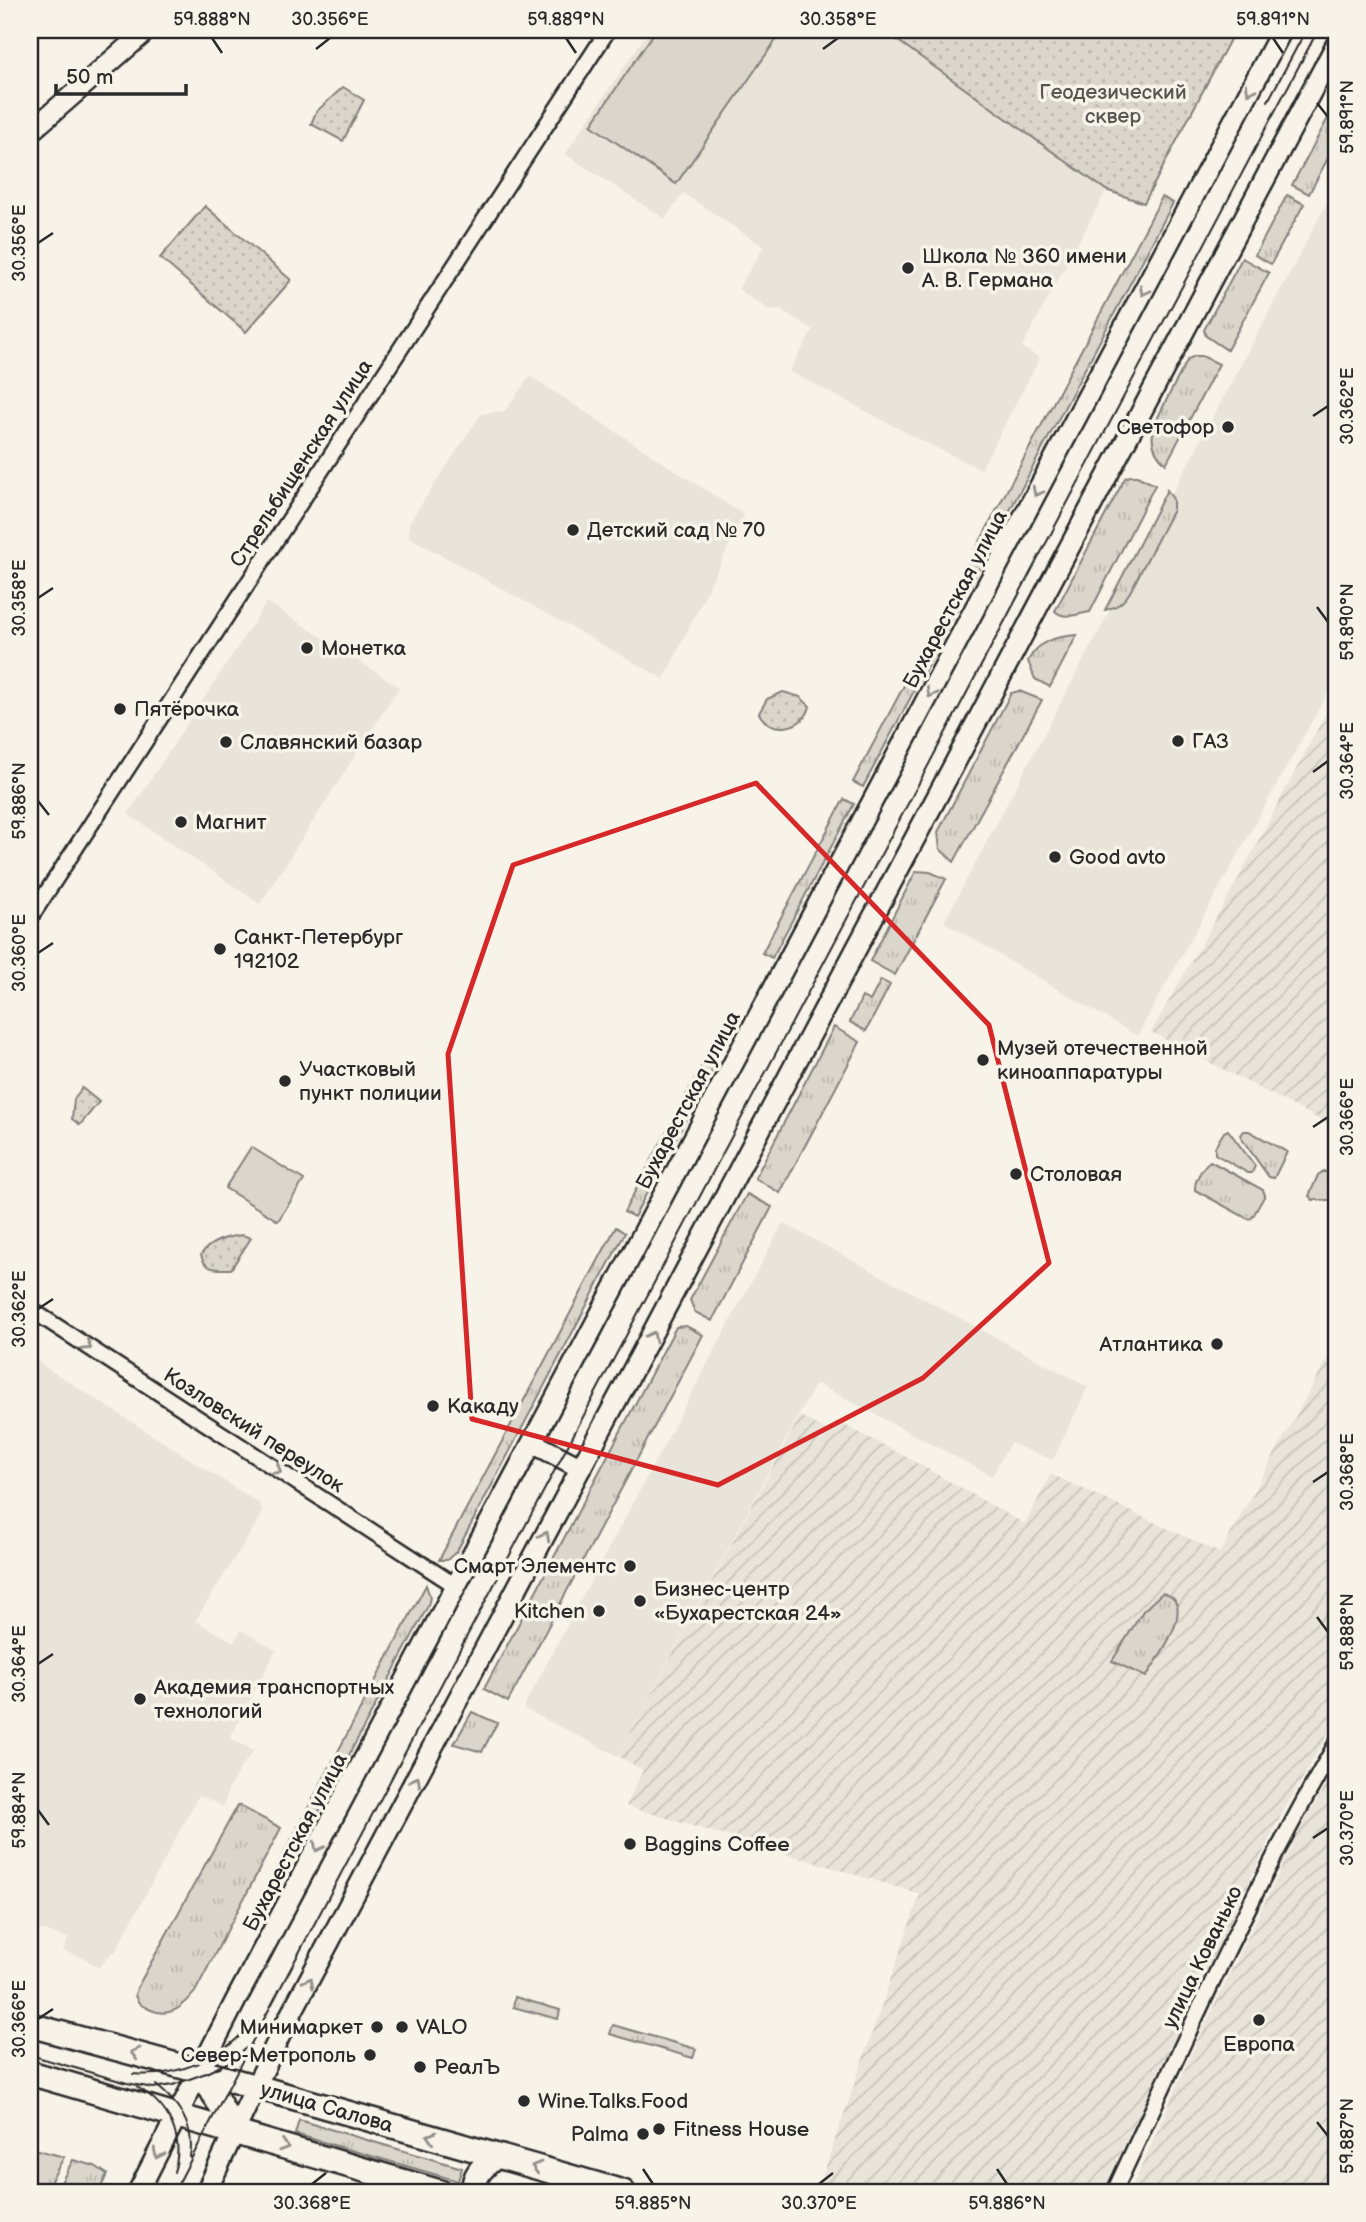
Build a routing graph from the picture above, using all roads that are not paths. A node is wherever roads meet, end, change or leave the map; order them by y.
1 (147, 30) edge
2 (608, 30) edge
3 (1282, 30) edge
4 (1336, 45) edge
5 (30, 132) edge
6 (30, 918) edge
7 (30, 1309) edge
8 (533, 1443) junction
9 (581, 1468) junction
10 (456, 1586) junction
11 (1336, 1744) edge
12 (30, 2025) edge
13 (201, 2071) junction
14 (30, 2073) edge
15 (257, 2087) junction
16 (178, 2116) junction
17 (235, 2132) junction
18 (496, 2156) junction
19 (138, 2192) edge
20 (206, 2192) edge
21 (440, 2192) edge
22 (474, 2192) edge
23 (623, 2192) edge
24 (1114, 2192) edge

1 - 5 main road
2 - 6 street, Стрельбищенская улица
3 -> 8 main road, Бухарестская улица
9 -> 4 main road
7 -> 10 street, Козловский переулок
8 - 9 main road
8 - 10 main road, Бухарестская улица
15 -> 9 main road
10 -> 13 main road, Бухарестская улица
11 - 24 street, улица Кованько
13 -> 12 main road, улица Салова
13 - 15 main road, улица Салова
13 - 16 main road, Бухарестская улица
13 - 17 main road
14 - 16 main road
15 - 17 main road
18 -> 15 main road, улица Салова
16 - 17 main road
16 -> 19 main road, Бухарестская улица
17 - 20 main road
17 -> 21 main road
18 - 22 main road
23 -> 18 main road, улица Салова

